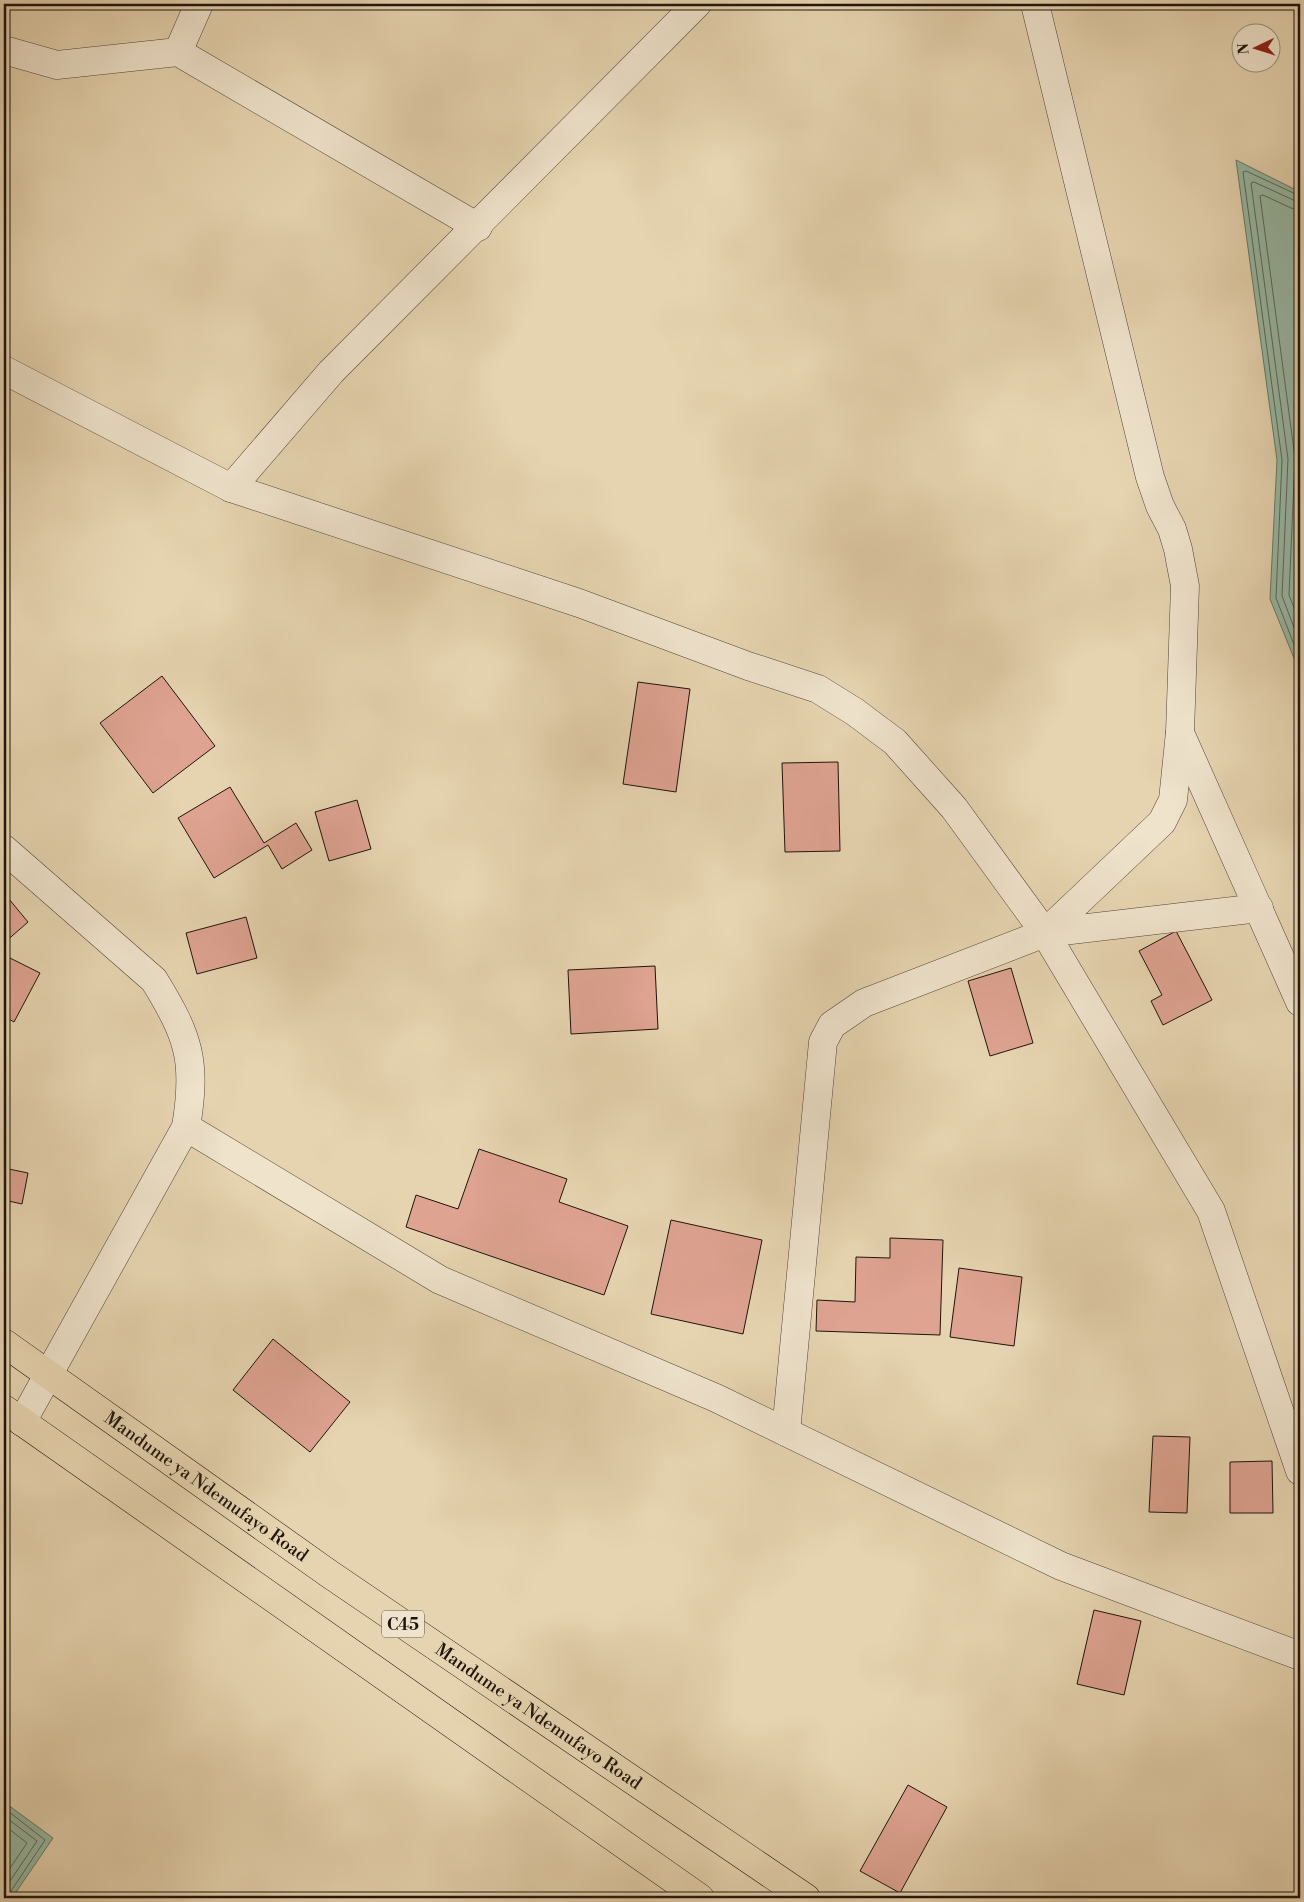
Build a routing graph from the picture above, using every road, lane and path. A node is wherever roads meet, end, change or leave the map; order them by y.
1 (199, 4) edge
2 (697, 4) edge
3 (1035, 4) edge
4 (4, 50) edge
5 (178, 52) junction
6 (478, 227) junction
7 (4, 370) edge
8 (231, 488) junction
9 (1180, 732) junction
10 (4, 849) edge
11 (1258, 908) junction
12 (1045, 933) junction
13 (1300, 1002) edge
14 (186, 1127) junction
15 (4, 1343) edge
16 (48, 1375) junction
17 (13, 1416) edge
18 (786, 1432) junction
19 (1299, 1463) edge
20 (1300, 1656) edge
21 (795, 1895) edge
22 (700, 1898) edge

1 - 5 street
2 - 6 street
3 - 9 street
4 - 5 street
5 - 6 street
6 - 8 street
7 - 8 street
8 - 12 street
9 - 11 street
9 - 12 street
10 - 14 street
11 - 12 street
11 - 13 street
12 - 18 street
12 - 19 street
14 - 16 street
14 - 18 street
15 - 16 main road, Mandume ya Ndemufayo Road / C45
16 - 17 street
16 - 21 main road, Mandume ya Ndemufayo Road / C45
17 - 22 main road
18 - 20 street

